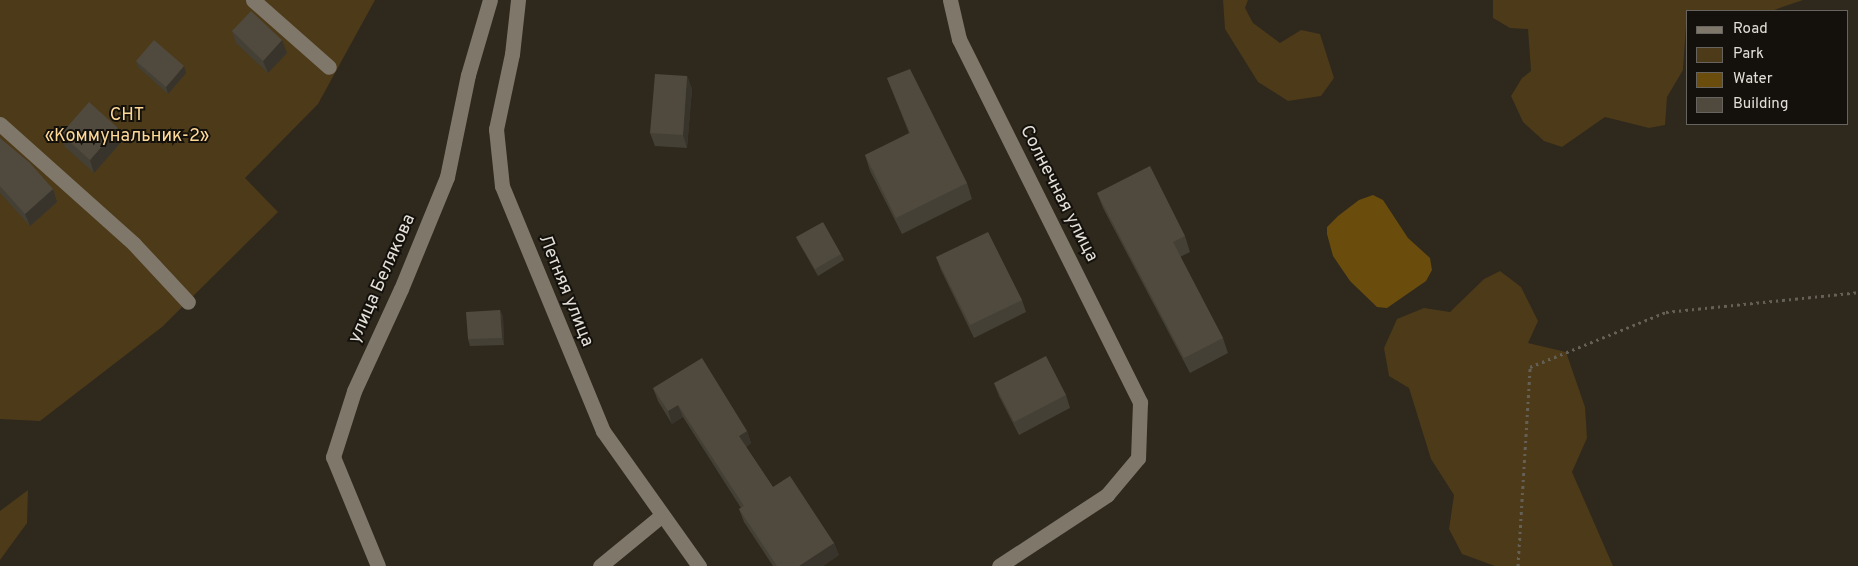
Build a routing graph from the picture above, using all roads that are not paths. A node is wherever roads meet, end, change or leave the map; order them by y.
1 (253, 0) edge
2 (490, 0) edge
3 (518, 0) edge
4 (950, 0) edge
5 (329, 67) dead end
6 (0, 124) edge
7 (188, 302) dead end
8 (662, 515) junction
9 (378, 566) edge
10 (600, 566) edge
11 (699, 566) edge
12 (999, 566) edge

1 - 5 street
2 - 9 street, улица Белякова
3 - 8 street, Летняя улица
4 - 12 street, Солнечная улица
6 - 7 street
8 - 10 street
8 - 11 street, Летняя улица

